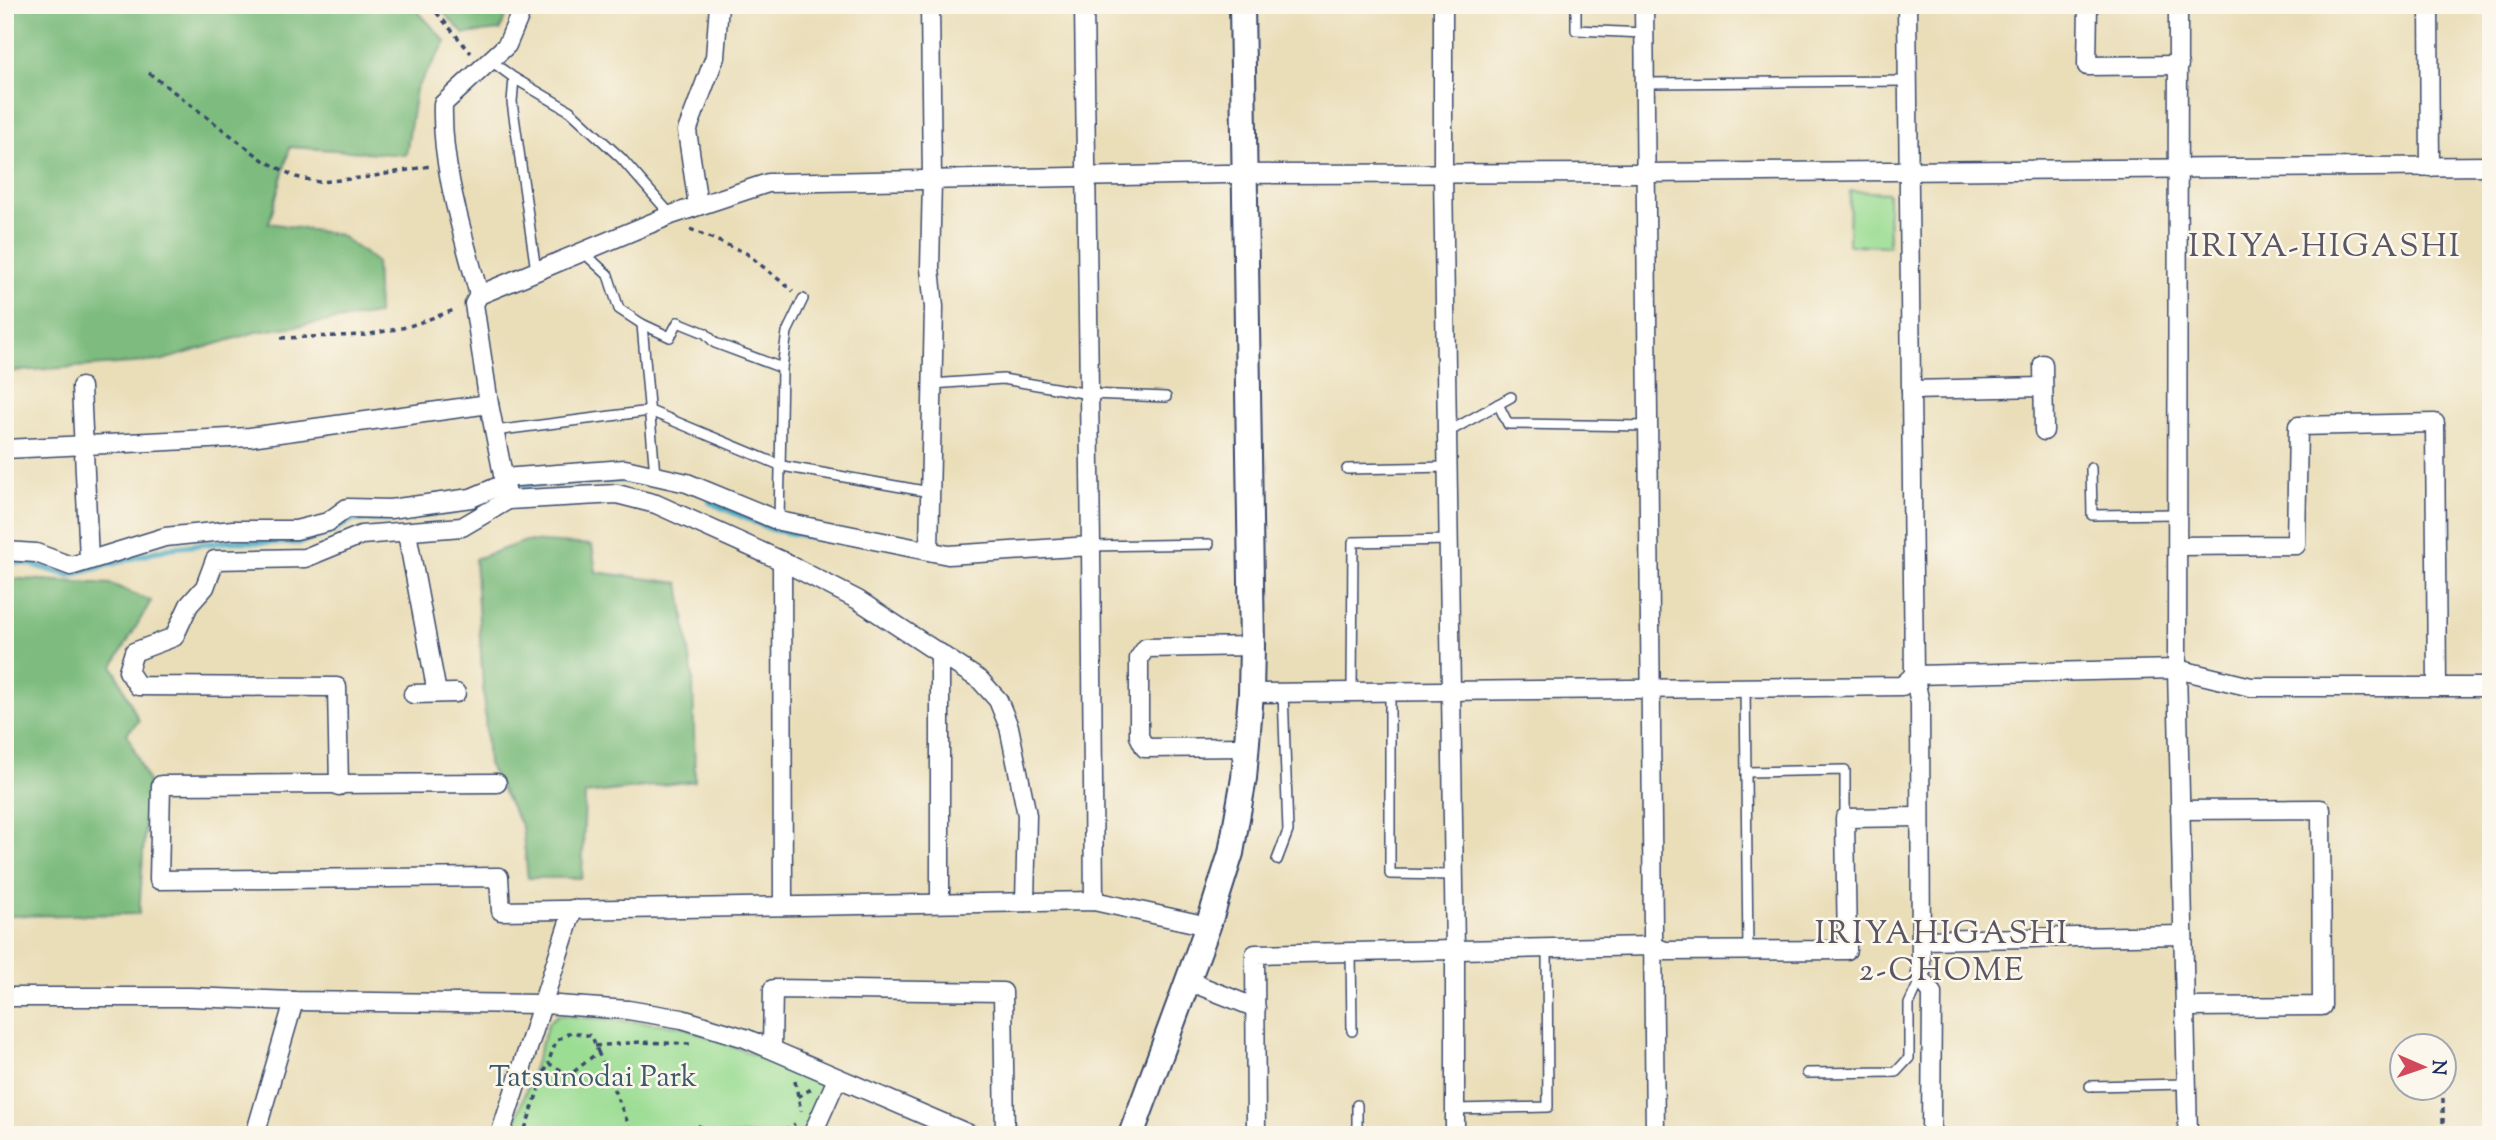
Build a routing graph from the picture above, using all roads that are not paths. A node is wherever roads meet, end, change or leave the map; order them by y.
1 (524, 5) edge
2 (719, 5) edge
3 (930, 5) edge
4 (1084, 5) edge
5 (1242, 5) edge
6 (1443, 5) edge
7 (1576, 5) edge
8 (1644, 5) edge
9 (1907, 5) edge
10 (2088, 5) edge
11 (2178, 5) edge
12 (2429, 5) edge
13 (1644, 33) junction
14 (488, 65) junction
15 (2179, 65) junction
16 (514, 79) junction
17 (1908, 81) junction
18 (1644, 83) junction
19 (2491, 166) edge
20 (2430, 167) junction
21 (2179, 169) junction
22 (1909, 171) junction
23 (1645, 173) junction
24 (1443, 174) junction
25 (1244, 175) junction
26 (1086, 176) junction
27 (932, 180) junction
28 (698, 205) junction
29 (671, 215) junction
30 (583, 253) junction
31 (536, 272) junction
32 (803, 299) road end
33 (476, 300) junction
34 (642, 324) junction
35 (2043, 364) dead end
36 (782, 368) junction
37 (932, 384) junction
38 (81, 387) dead end
39 (2043, 387) junction
40 (1912, 390) junction
41 (1089, 394) junction
42 (1166, 397) dead end
43 (1511, 397) dead end
44 (489, 404) junction
45 (1498, 404) junction
46 (650, 411) junction
47 (1647, 426) junction
48 (494, 431) junction
49 (2044, 431) dead end
50 (1448, 432) junction
51 (84, 445) junction
52 (5, 449) edge
53 (782, 466) junction
54 (1448, 467) junction
55 (2091, 468) dead end
56 (1346, 469) dead end
57 (655, 475) junction
58 (505, 487) junction
59 (930, 492) junction
60 (2178, 514) junction
61 (779, 521) junction
62 (407, 533) junction
63 (1450, 540) junction
64 (1209, 544) dead end
65 (1091, 546) junction
66 (2178, 546) junction
67 (929, 550) junction
68 (5, 551) edge
69 (89, 559) junction
70 (782, 561) junction
71 (1252, 646) junction
72 (940, 653) junction
73 (2177, 669) junction
74 (1914, 675) junction
75 (1745, 687) junction
76 (2437, 687) junction
77 (2491, 687) edge
78 (1650, 688) junction
79 (1452, 689) junction
80 (1390, 690) junction
81 (1352, 691) junction
82 (1283, 692) junction
83 (437, 693) junction
84 (456, 693) dead end
85 (1251, 693) junction
86 (413, 694) dead end
87 (1247, 747) junction
88 (1746, 772) junction
89 (496, 783) dead end
90 (339, 786) junction
91 (2180, 810) junction
92 (1920, 817) junction
93 (1845, 818) junction
94 (1277, 860) dead end
95 (1454, 874) junction
96 (1094, 901) junction
97 (1025, 902) junction
98 (940, 904) junction
99 (783, 906) junction
100 (573, 909) junction
101 (1208, 926) junction
102 (2183, 935) junction
103 (1921, 940) junction
104 (1653, 946) junction
105 (1547, 948) junction
106 (1455, 950) junction
107 (1748, 951) junction
108 (1351, 952) junction
109 (1921, 978) junction
110 (1188, 981) junction
111 (5, 997) edge
112 (294, 1002) junction
113 (544, 1004) junction
114 (2185, 1007) junction
115 (1256, 1008) junction
116 (1352, 1031) dead end
117 (772, 1049) junction
118 (1807, 1073) dead end
119 (836, 1079) junction
120 (2186, 1084) junction
121 (2090, 1086) dead end
122 (1357, 1105) dead end
123 (1454, 1109) junction
124 (255, 1135) edge
125 (500, 1135) edge
126 (812, 1135) edge
127 (971, 1135) edge
128 (1005, 1135) edge
129 (1131, 1135) edge
130 (1256, 1135) edge
131 (1357, 1135) edge
132 (1455, 1135) edge
133 (1655, 1135) edge
134 (1931, 1135) edge
135 (2188, 1135) edge

1 - 14 street
2 - 28 street
3 - 27 street
4 - 26 street
5 - 25 street
6 - 24 street
7 - 13 lane
8 - 13 street
9 - 17 street
10 - 15 street
11 - 15 street
12 - 20 street
13 - 18 street
14 - 16 lane
14 - 33 street
15 - 21 street
16 - 29 lane
16 - 31 lane
17 - 18 lane
17 - 22 street
18 - 23 street
19 - 20 street
20 - 21 street
21 - 22 street
21 - 60 street
22 - 23 street
22 - 40 street
23 - 24 street
23 - 47 street
24 - 25 street
24 - 50 street
25 - 26 street
25 - 71 street
26 - 27 street
26 - 41 street
27 - 28 street
27 - 37 street
28 - 29 street
29 - 30 street
30 - 31 street
30 - 34 lane
31 - 33 street
32 - 36 lane
33 - 44 street
34 - 36 lane
34 - 46 lane
35 - 39 street
36 - 53 lane
37 - 41 lane
37 - 59 street
38 - 51 street
39 - 40 street
39 - 49 street
40 - 74 street
41 - 42 lane
41 - 65 street
43 - 45 lane
44 - 48 street
44 - 51 street
45 - 47 lane
45 - 50 lane
46 - 48 lane
46 - 53 lane
46 - 57 lane
47 - 78 street
48 - 58 street
50 - 54 street
51 - 52 street
51 - 69 street
53 - 59 lane
53 - 61 lane
54 - 56 lane
54 - 63 street
55 - 60 lane
57 - 58 street
57 - 61 street
58 - 62 street
58 - 69 street
58 - 70 street
59 - 67 street
60 - 66 street
61 - 67 street
62 - 83 street
62 - 90 street
63 - 79 street
63 - 81 lane
64 - 65 lane
65 - 67 street
65 - 96 street
66 - 73 street
66 - 76 street
68 - 69 street
70 - 72 street
70 - 99 street
71 - 85 street
71 - 87 street
72 - 97 street
72 - 98 street
73 - 74 street
73 - 76 street
73 - 91 street
74 - 75 street
74 - 92 street
75 - 78 street
75 - 88 lane
76 - 77 street
78 - 79 street
78 - 104 street
79 - 80 street
79 - 95 street
80 - 81 street
80 - 95 lane
81 - 82 street
82 - 85 street
82 - 94 lane
83 - 84 street
83 - 86 street
85 - 87 street
87 - 101 street
88 - 93 lane
88 - 107 lane
89 - 90 street
90 - 100 street
91 - 102 street
91 - 114 street
92 - 93 street
92 - 103 street
93 - 107 street
95 - 106 street
96 - 97 street
96 - 101 street
97 - 98 street
98 - 99 street
99 - 100 street
100 - 113 street
101 - 110 street
102 - 103 street
102 - 114 street
103 - 109 street
104 - 105 street
104 - 107 street
104 - 133 street
105 - 106 street
105 - 123 lane
106 - 108 street
106 - 123 street
108 - 115 street
108 - 116 lane
109 - 118 lane
109 - 134 street
110 - 115 street
110 - 129 street
111 - 112 street
112 - 113 street
112 - 124 street
113 - 117 street
113 - 125 street
114 - 120 street
115 - 130 street
117 - 119 street
117 - 128 street
119 - 126 street
119 - 127 street
120 - 121 lane
120 - 135 street
122 - 131 lane
123 - 132 street

